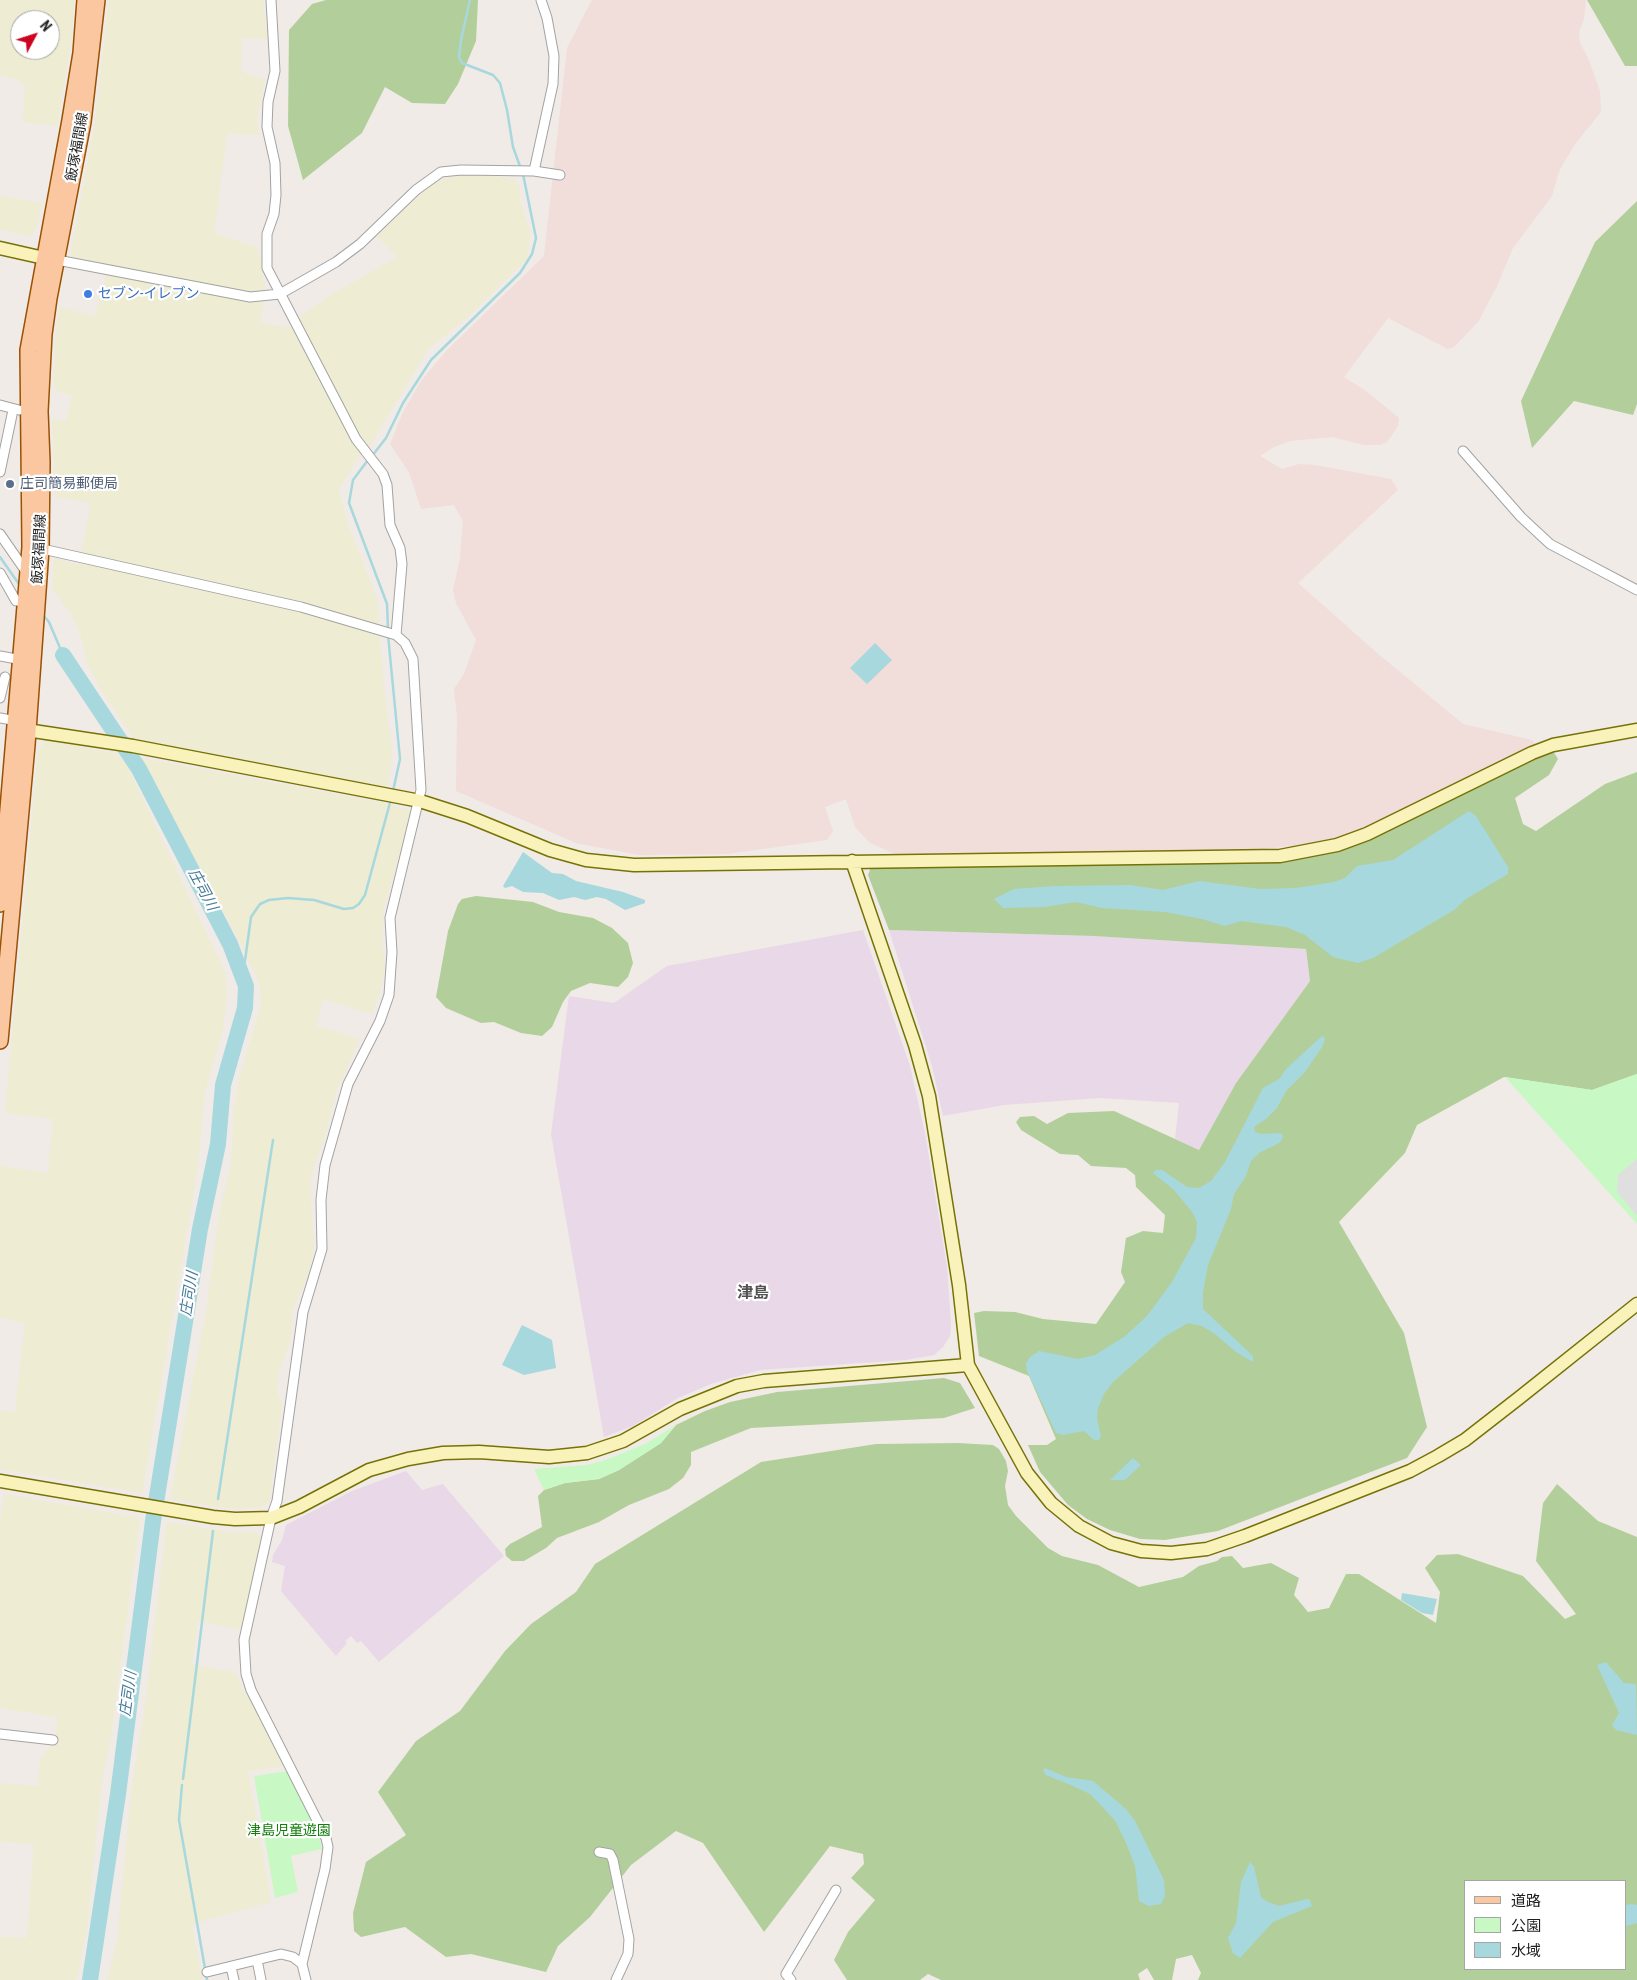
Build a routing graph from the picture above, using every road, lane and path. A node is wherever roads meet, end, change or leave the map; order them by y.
1 (85, 0) edge
2 (97, 0) edge
3 (271, 0) edge
4 (540, 0) edge
5 (534, 172) junction
6 (560, 175) dead end
7 (0, 248) edge
8 (50, 259) junction
9 (280, 294) junction
10 (0, 404) edge
11 (20, 410) junction
12 (1463, 451) dead end
13 (0, 472) edge
14 (0, 534) edge
15 (36, 548) junction
16 (0, 573) edge
17 (28, 575) junction
18 (1637, 590) edge
19 (26, 601) junction
20 (396, 635) junction
21 (0, 656) edge
22 (22, 660) junction
23 (5, 676) dead end
24 (0, 698) edge
25 (0, 718) edge
26 (20, 726) junction
27 (1637, 730) edge
28 (420, 801) junction
29 (852, 861) junction
30 (1, 882) edge
31 (0, 904) edge
32 (0, 1041) edge
33 (1637, 1304) edge
34 (970, 1369) junction
35 (0, 1482) edge
36 (271, 1518) junction
37 (0, 1734) edge
38 (53, 1740) dead end
39 (599, 1852) dead end
40 (836, 1890) dead end
41 (257, 1960) junction
42 (302, 1964) junction
43 (231, 1967) junction
44 (207, 1972) dead end
45 (234, 1980) edge
46 (261, 1980) edge
47 (306, 1980) edge
48 (616, 1980) edge
49 (791, 1980) edge

1 - 8 main road, 飯塚福間線
2 - 8 main road, 飯塚福間線
3 - 9 street
4 - 5 street
5 - 6 street
5 - 9 street
7 - 8 street
8 - 9 street
8 - 11 main road, 飯塚福間線
8 - 15 main road, 飯塚福間線
9 - 20 street
10 - 11 street
11 - 13 street
11 - 15 main road, 飯塚福間線
12 - 18 street
14 - 17 street
15 - 17 main road, 飯塚福間線
15 - 20 street
15 - 26 main road, 飯塚福間線
16 - 19 street
17 - 19 main road, 飯塚福間線
19 - 22 main road, 飯塚福間線
20 - 28 street
21 - 22 street
22 - 26 main road, 飯塚福間線
23 - 24 street
25 - 26 street
26 - 28 street
26 - 30 main road, 飯塚福間線
26 - 32 main road, 飯塚福間線
27 - 29 street
28 - 29 street
28 - 36 street
29 - 34 street
30 - 31 main road, 飯塚福間線
33 - 34 street
34 - 36 street
35 - 36 street
36 - 42 street
37 - 38 street
39 - 48 street
40 - 49 street
41 - 42 street
41 - 43 street
41 - 46 street
42 - 47 street
43 - 44 street
43 - 45 street

